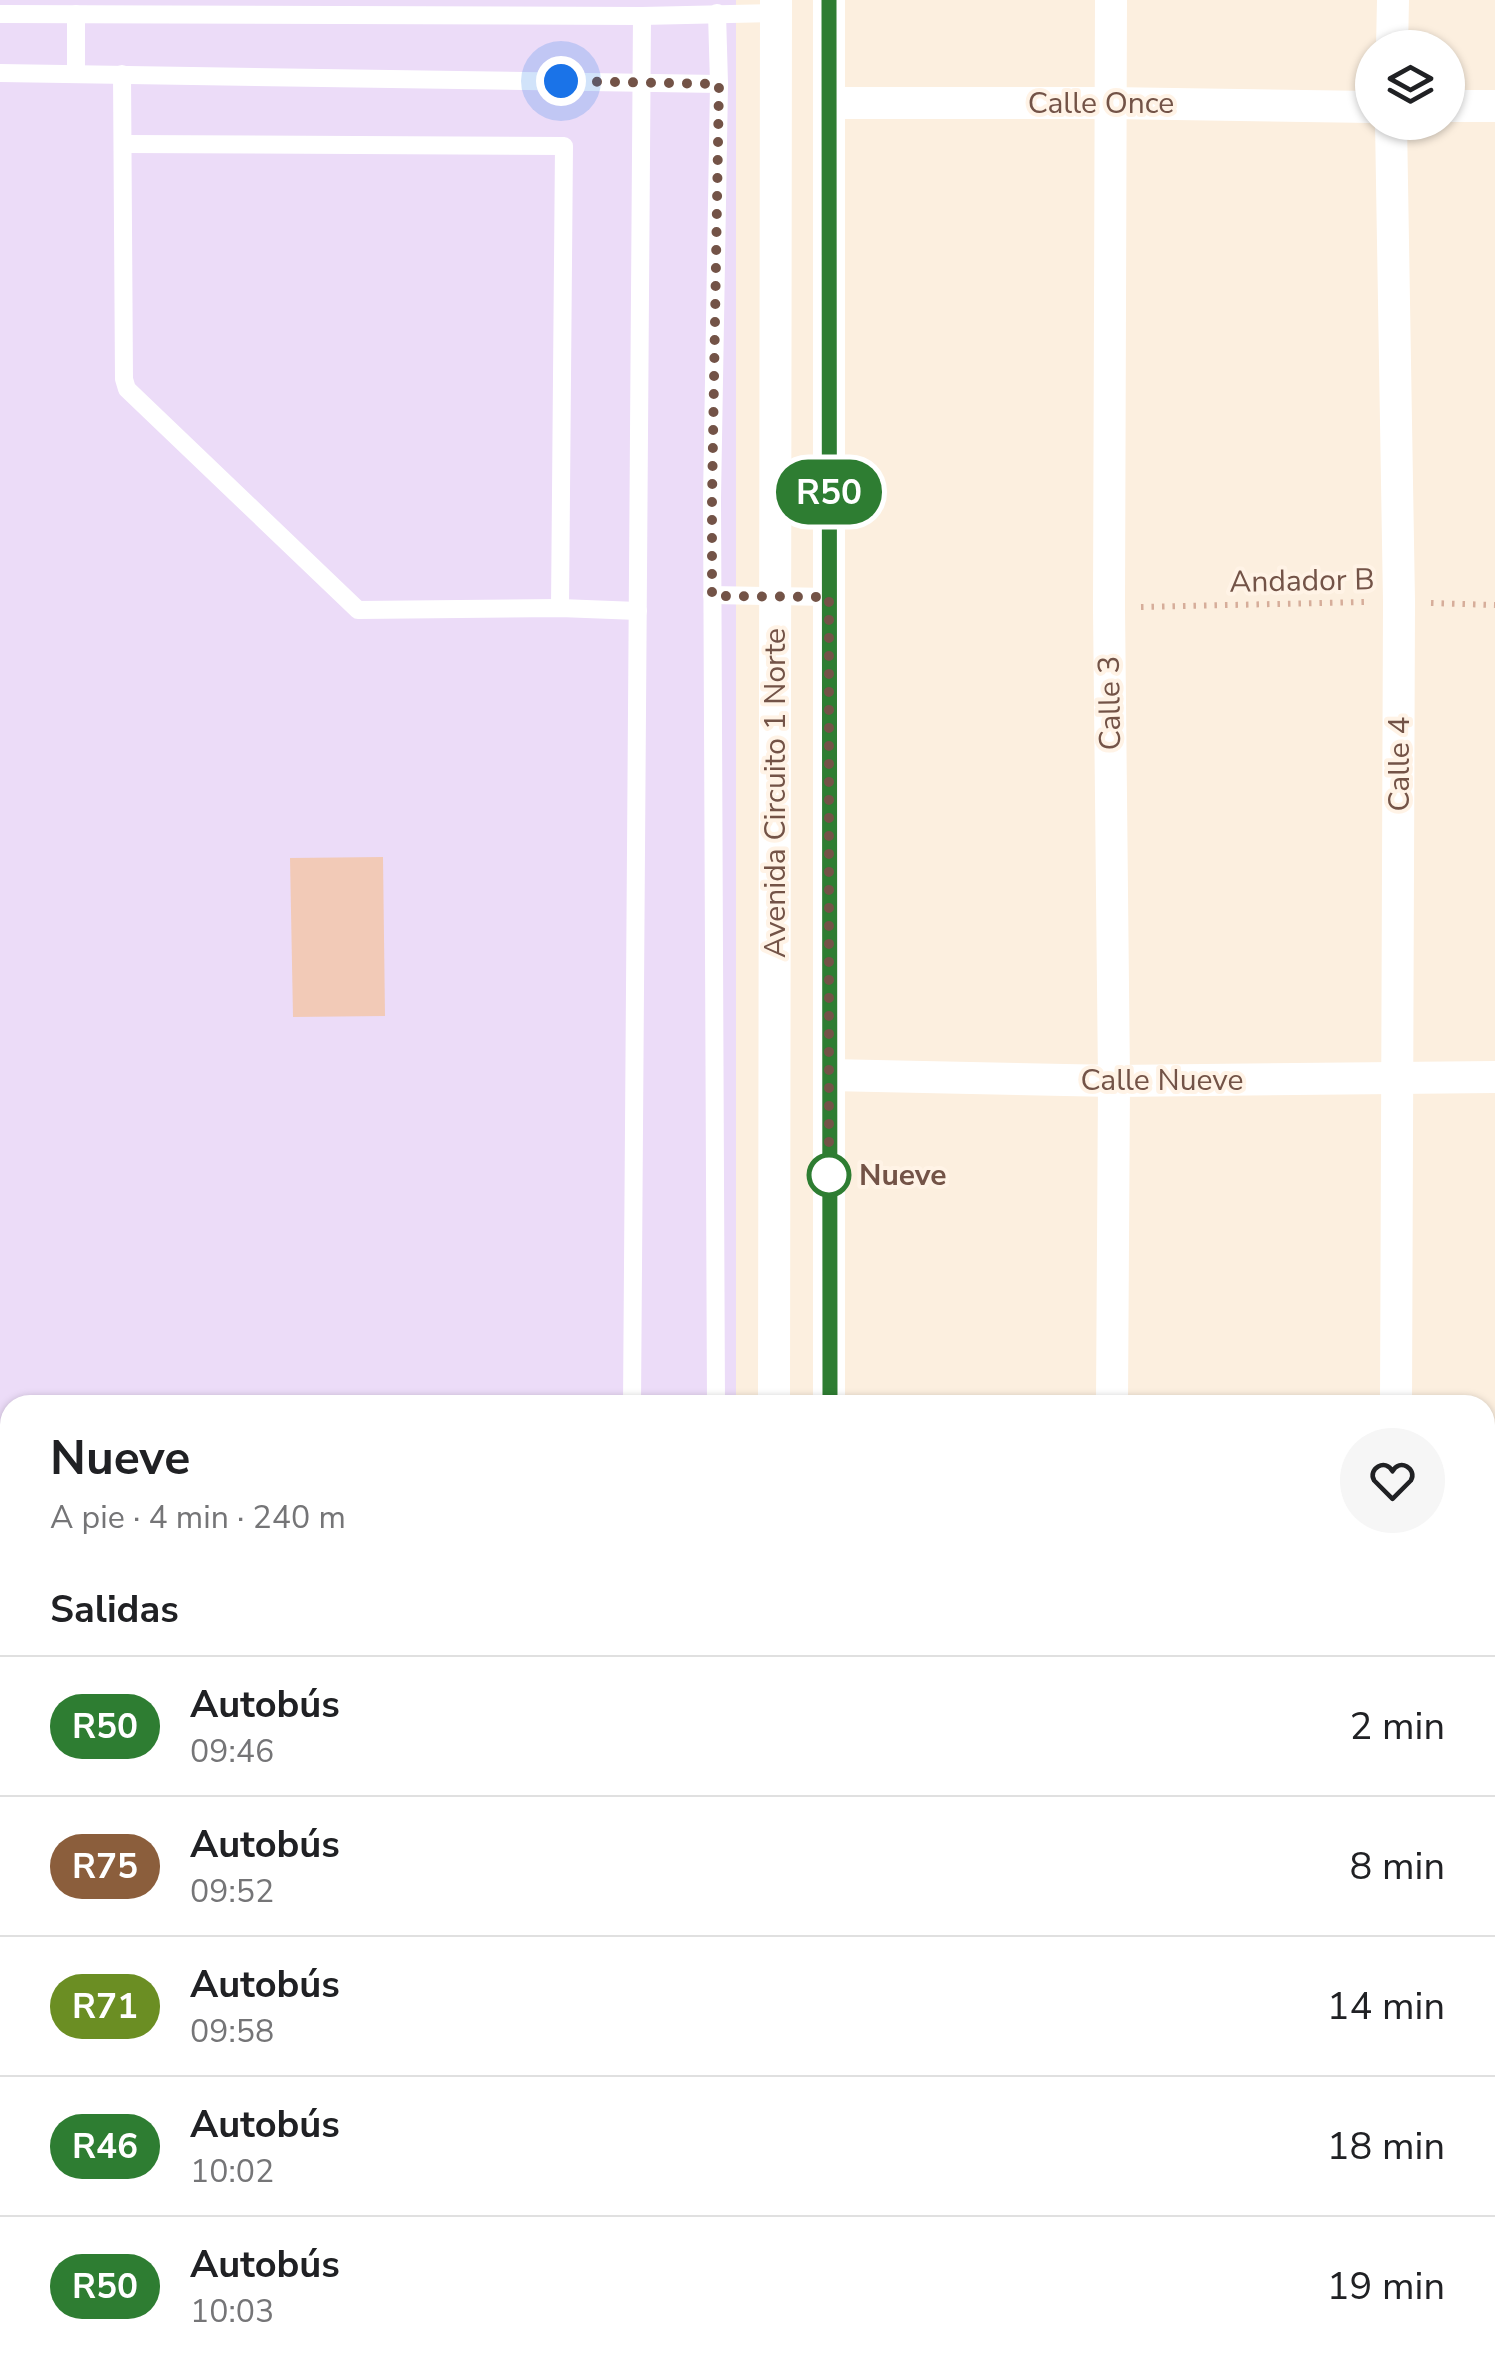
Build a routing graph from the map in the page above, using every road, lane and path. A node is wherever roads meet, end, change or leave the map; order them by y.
1 (829, 0) edge
2 (1112, 0) edge
3 (1393, 0) edge
4 (776, 7) edge
5 (718, 13) junction
6 (0, 14) edge
7 (76, 14) junction
8 (642, 16) junction
9 (1392, 30) edge
10 (0, 73) edge
11 (76, 73) junction
12 (122, 74) junction
13 (641, 82) junction
14 (719, 84) junction
15 (829, 103) junction
16 (1110, 103) junction
17 (1465, 106) edge
18 (1495, 106) edge
19 (1355, 107) edge
20 (1391, 140) edge
21 (124, 144) junction
22 (712, 596) junction
23 (775, 597) junction
24 (829, 597) junction
25 (1399, 602) junction
26 (1495, 605) edge
27 (560, 608) junction
28 (1110, 608) junction
29 (638, 611) junction
30 (829, 1075) junction
31 (1495, 1077) edge
32 (1399, 1078) junction
33 (1114, 1080) junction
34 (632, 1395) edge
35 (716, 1395) edge
36 (774, 1395) edge
37 (830, 1395) edge
38 (1112, 1395) edge
39 (1396, 1395) edge

1 - 15 street, Avenida Circuito 1 Norte
2 - 16 street, Calle 3
3 - 9 street
4 - 5 lane
4 - 23 street, Avenida Circuito 1 Norte
5 - 8 lane
5 - 14 lane
6 - 7 lane
7 - 8 lane
7 - 11 lane
8 - 13 lane
10 - 11 lane
11 - 12 lane
12 - 13 lane
12 - 21 lane
13 - 14 lane
13 - 29 lane
14 - 22 lane
15 - 16 street, Calle Once
15 - 24 street, Avenida Circuito 1 Norte
16 - 19 street, Calle Once
16 - 28 street, Calle 3
17 - 18 street
20 - 25 street, Calle 4
21 - 27 lane
21 - 27 lane
22 - 23 lane
22 - 35 lane
23 - 24 lane
23 - 36 street, Avenida Circuito 1 Norte
24 - 30 street, Avenida Circuito 1 Norte
25 - 26 path, Andador B
25 - 28 path, Andador B
25 - 32 street, Calle 4
27 - 29 lane
28 - 33 street, Calle 3
29 - 34 lane
30 - 33 street, Calle Nueve
30 - 37 street, Avenida Circuito 1 Norte
31 - 32 street, Calle Nueve
32 - 33 street, Calle Nueve
32 - 39 street, Calle 4
33 - 38 street, Calle 3

